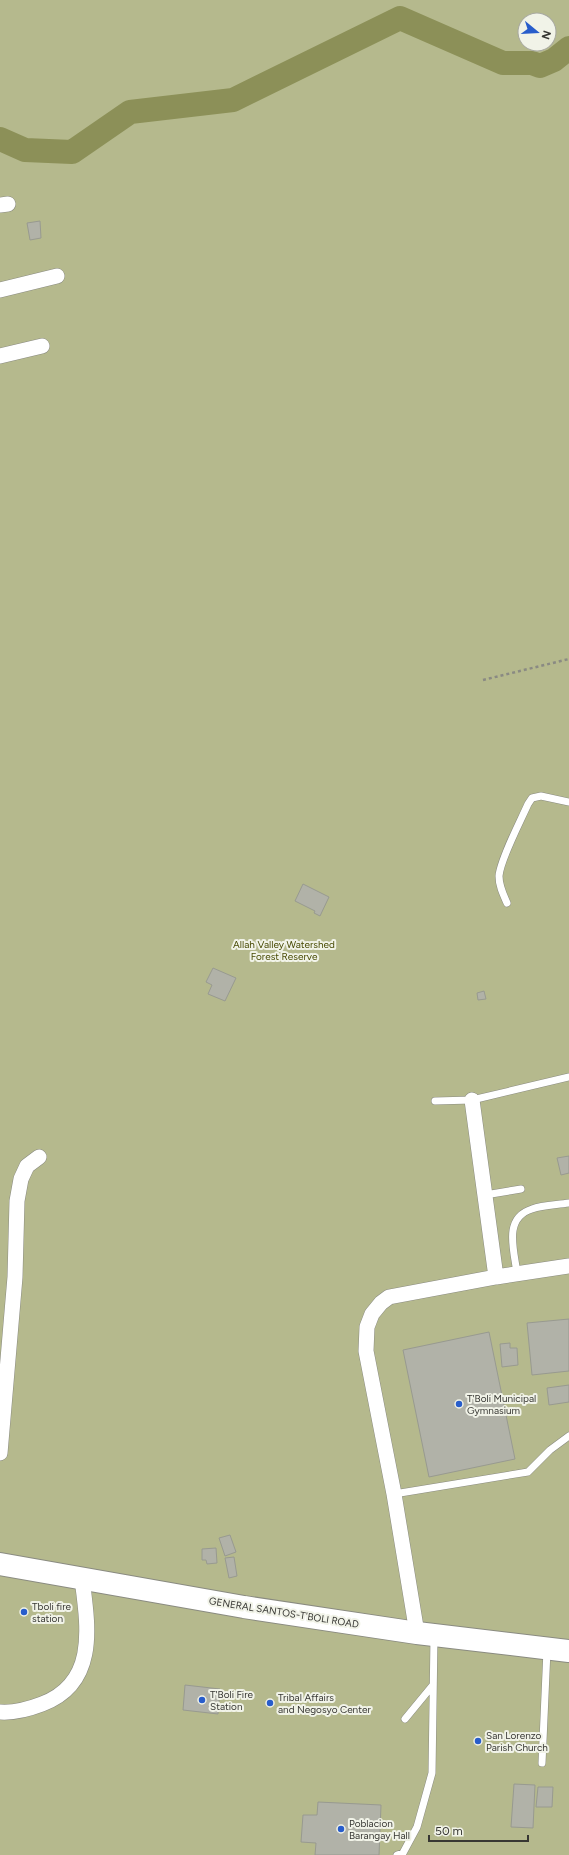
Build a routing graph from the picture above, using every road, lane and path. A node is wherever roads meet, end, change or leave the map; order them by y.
1 (57, 276) dead end
2 (0, 290) edge
3 (42, 346) dead end
4 (0, 356) edge
5 (569, 658) edge
6 (482, 680) dead end
7 (569, 802) edge
8 (507, 903) dead end
9 (569, 1077) edge
10 (472, 1100) junction
11 (435, 1101) dead end
12 (39, 1157) dead end
13 (521, 1189) dead end
14 (485, 1195) junction
15 (569, 1203) edge
16 (569, 1266) edge
17 (517, 1274) junction
18 (496, 1277) junction
19 (569, 1436) edge
20 (0, 1454) edge
21 (394, 1494) junction
22 (0, 1564) edge
23 (82, 1579) junction
24 (426, 1634) junction
25 (547, 1648) junction
26 (569, 1651) edge
27 (433, 1685) junction
28 (0, 1712) edge
29 (404, 1719) dead end
30 (542, 1763) dead end
31 (397, 1855) edge

1 - 2 street
3 - 4 street
5 - 6 path
7 - 8 lane
9 - 10 lane
10 - 11 lane
10 - 14 street
12 - 20 street
13 - 14 lane
14 - 18 street
15 - 17 lane
16 - 17 street
17 - 18 street
18 - 21 street
19 - 21 lane
21 - 24 street
22 - 23 main road, GENERAL SANTOS-T'BOLI ROAD
23 - 24 main road, GENERAL SANTOS-T'BOLI ROAD
23 - 28 street
24 - 25 main road, GENERAL SANTOS-T'BOLI ROAD
24 - 27 lane
25 - 26 main road, GENERAL SANTOS-T'BOLI ROAD
25 - 30 lane
27 - 29 lane
27 - 31 lane

